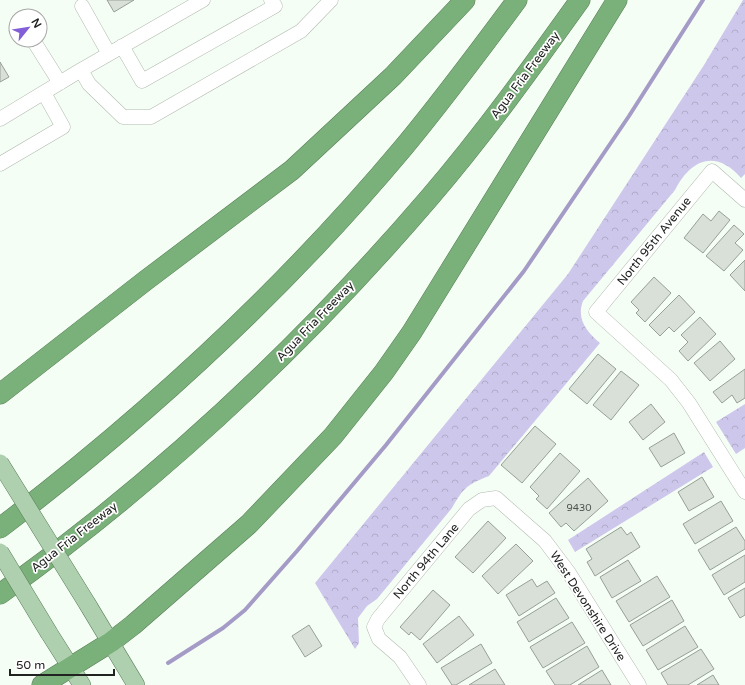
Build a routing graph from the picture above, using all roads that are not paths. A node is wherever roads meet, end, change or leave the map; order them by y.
1 (203, 0) edge
2 (271, 0) edge
3 (331, 0) edge
4 (465, 0) edge
5 (517, 0) edge
6 (580, 0) edge
7 (617, 0) edge
8 (82, 6) dead end
9 (316, 6) edge
10 (122, 46) junction
11 (38, 48) edge
12 (109, 54) junction
13 (81, 70) junction
14 (60, 83) junction
15 (44, 93) junction
16 (0, 119) edge
17 (0, 164) edge
18 (745, 200) edge
19 (0, 394) edge
20 (0, 463) edge
21 (745, 492) edge
22 (496, 498) joint
23 (0, 528) edge
24 (0, 552) edge
25 (0, 594) edge
26 (111, 642) junction
27 (70, 668) junction
28 (42, 685) edge
29 (82, 685) edge
30 (136, 685) edge
31 (419, 685) edge
32 (639, 685) edge

1 - 10 street
2 - 10 street
3 - 9 street
4 - 19 highway
5 - 23 highway
6 - 25 highway, Agua Fria Freeway
7 - 26 highway
8 - 12 street
9 - 13 street
10 - 12 street
11 - 14 street
12 - 13 street
13 - 14 street
14 - 15 street
15 - 16 street
15 - 17 street
18 - 21 street, North 95th Avenue
20 - 26 main road, bridge
22 - 31 street, North 94th Lane
22 - 32 street, West Devonshire Drive
24 - 27 main road, bridge
26 - 27 highway
26 - 30 main road
27 - 28 highway
27 - 29 main road

